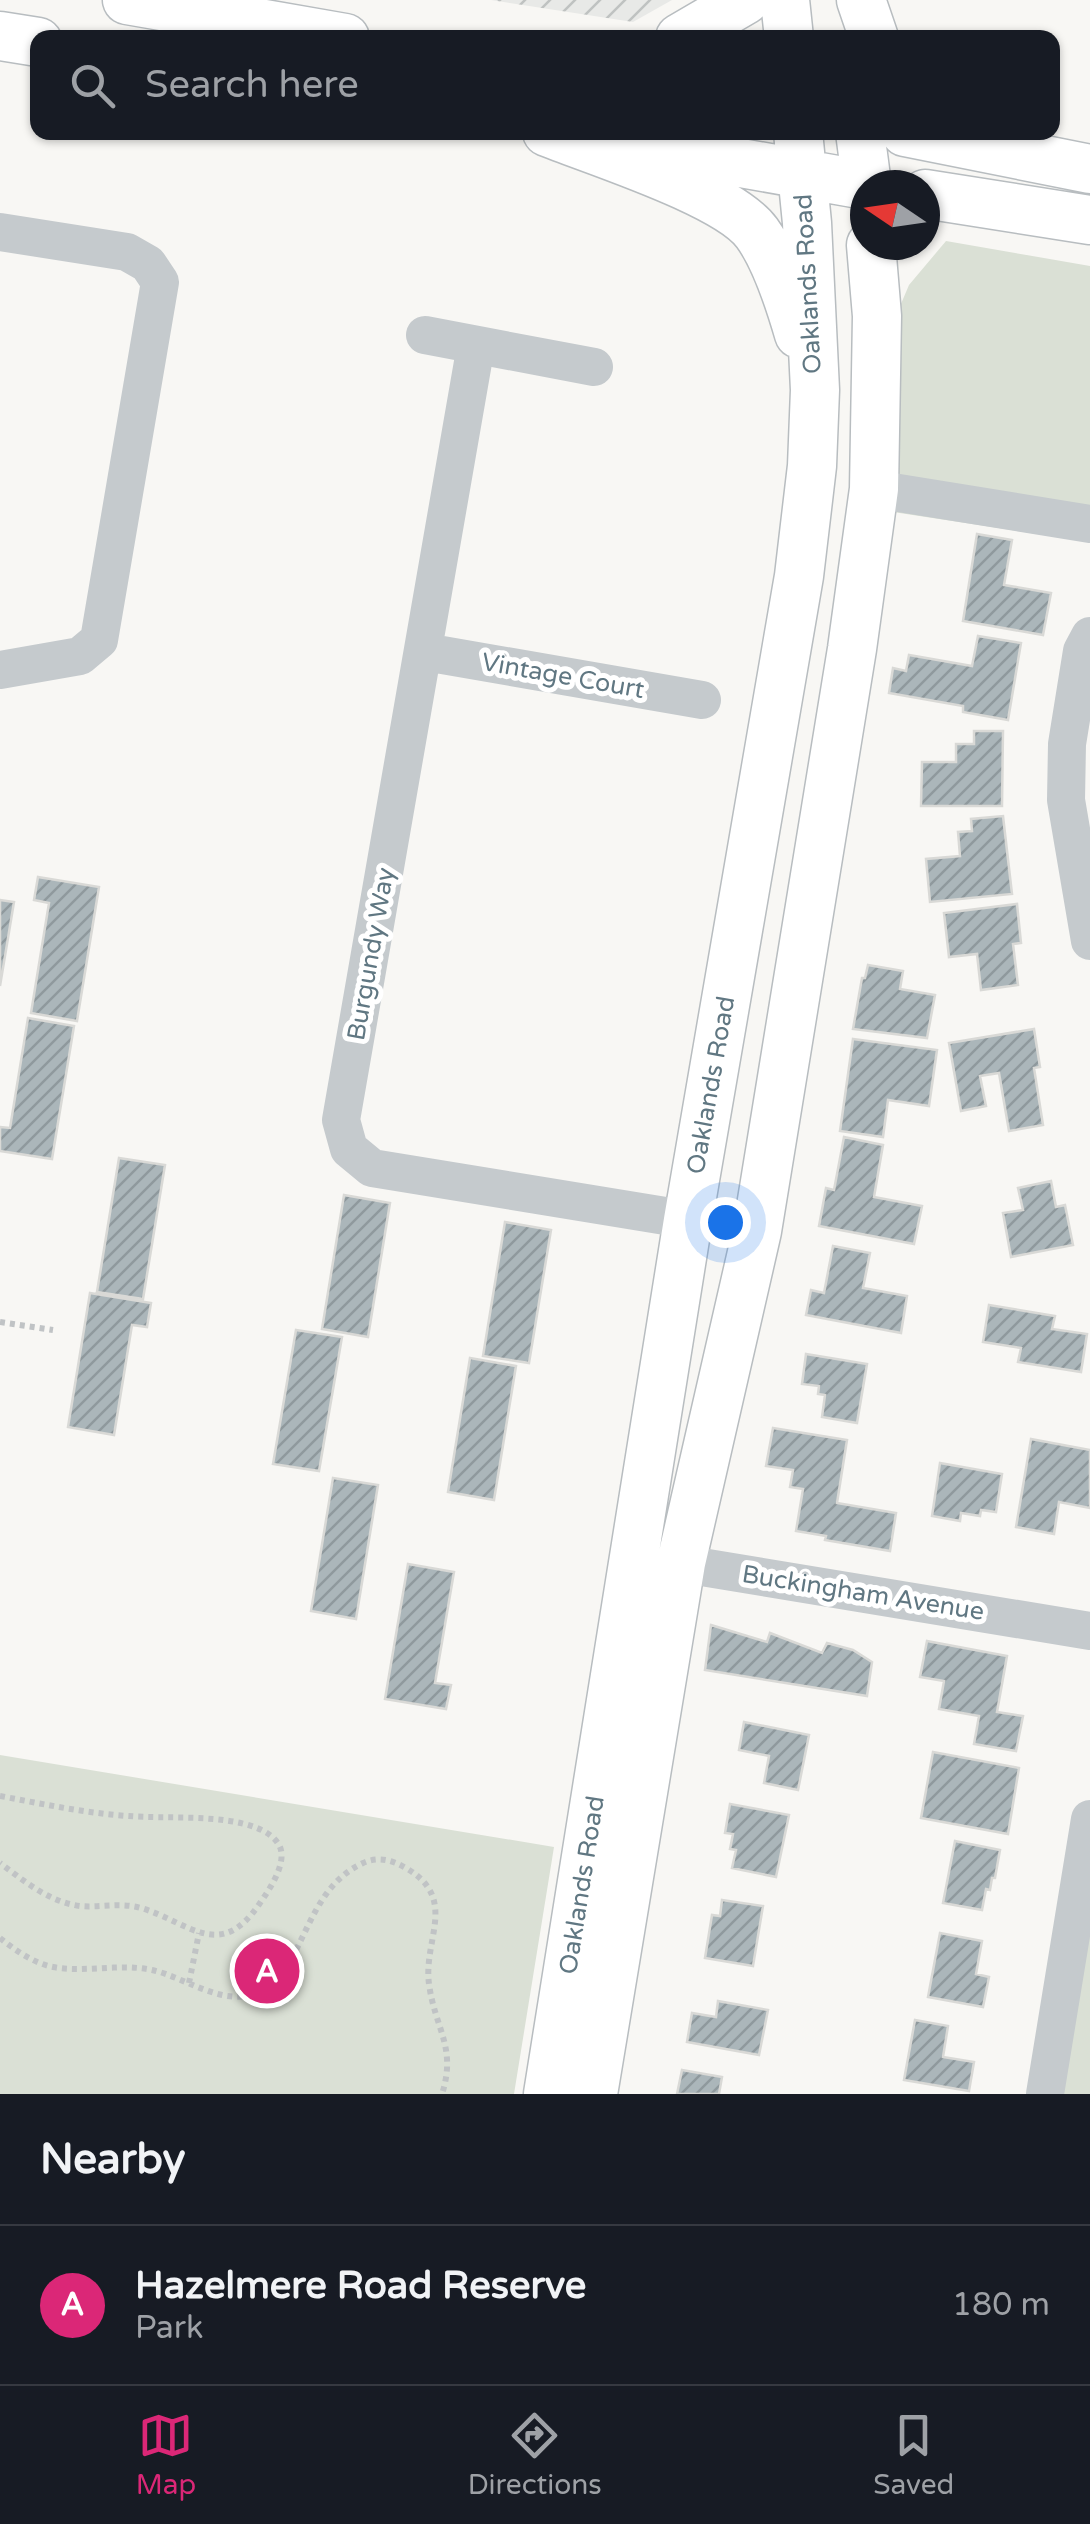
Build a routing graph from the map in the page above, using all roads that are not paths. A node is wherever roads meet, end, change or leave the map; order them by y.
1 (127, 0) edge
2 (745, 0) edge
3 (785, 0) edge
4 (848, 0) edge
5 (861, 0) edge
6 (299, 30) edge
7 (694, 30) edge
8 (788, 30) edge
9 (850, 30) edge
10 (871, 30) edge
11 (0, 36) edge
12 (30, 41) edge
13 (567, 140) edge
14 (656, 140) edge
15 (861, 140) edge
16 (959, 140) edge
17 (800, 153) edge
18 (1090, 169) edge
19 (864, 170) edge
20 (850, 177) edge
21 (940, 197) edge
22 (1001, 207) junction
23 (940, 218) edge
24 (1090, 220) edge
25 (0, 232) edge
26 (872, 260) edge
27 (899, 260) edge
28 (877, 316) junction
29 (425, 335) dead end
30 (476, 344) junction
31 (594, 367) dead end
32 (815, 390) junction
33 (874, 490) junction
34 (1090, 524) edge
35 (1090, 636) edge
36 (425, 652) junction
37 (0, 670) edge
38 (702, 700) dead end
39 (770, 742) junction
40 (834, 762) junction
41 (759, 809) junction
42 (824, 824) junction
43 (1090, 941) edge
44 (688, 1220) junction
45 (756, 1232) junction
46 (659, 1560) junction
47 (1090, 1631) edge
48 (1090, 1819) edge
49 (548, 2094) edge
50 (593, 2094) edge
51 (1044, 2094) edge

1 - 6 main road
2 - 7 main road
3 - 8 main road
4 - 9 main road
5 - 10 main road
11 - 12 main road
13 - 32 main road
14 - 17 main road
15 - 19 main road
16 - 18 main road
17 - 20 main road
17 - 32 main road, Oaklands Road
21 - 22 main road
22 - 23 main road
22 - 24 main road
25 - 37 street
26 - 28 main road, Oaklands Road
27 - 28 main road, Oaklands Road
28 - 33 main road, Oaklands Road
29 - 30 street
30 - 31 street
30 - 36 street, Burgundy Way
32 - 39 main road, Oaklands Road
33 - 34 street
33 - 40 main road, Oaklands Road
35 - 43 street
36 - 38 street, Vintage Court
36 - 44 street, Burgundy Way
39 - 40 main road
39 - 41 main road, Oaklands Road
40 - 42 main road, Oaklands Road
41 - 42 main road
41 - 44 main road, Oaklands Road
42 - 45 main road, Oaklands Road
44 - 45 street, Burgundy Way
44 - 46 main road, Oaklands Road
45 - 46 main road, Oaklands Road
46 - 47 street, Buckingham Avenue
46 - 49 main road, Oaklands Road
46 - 50 main road, Oaklands Road
48 - 51 street

